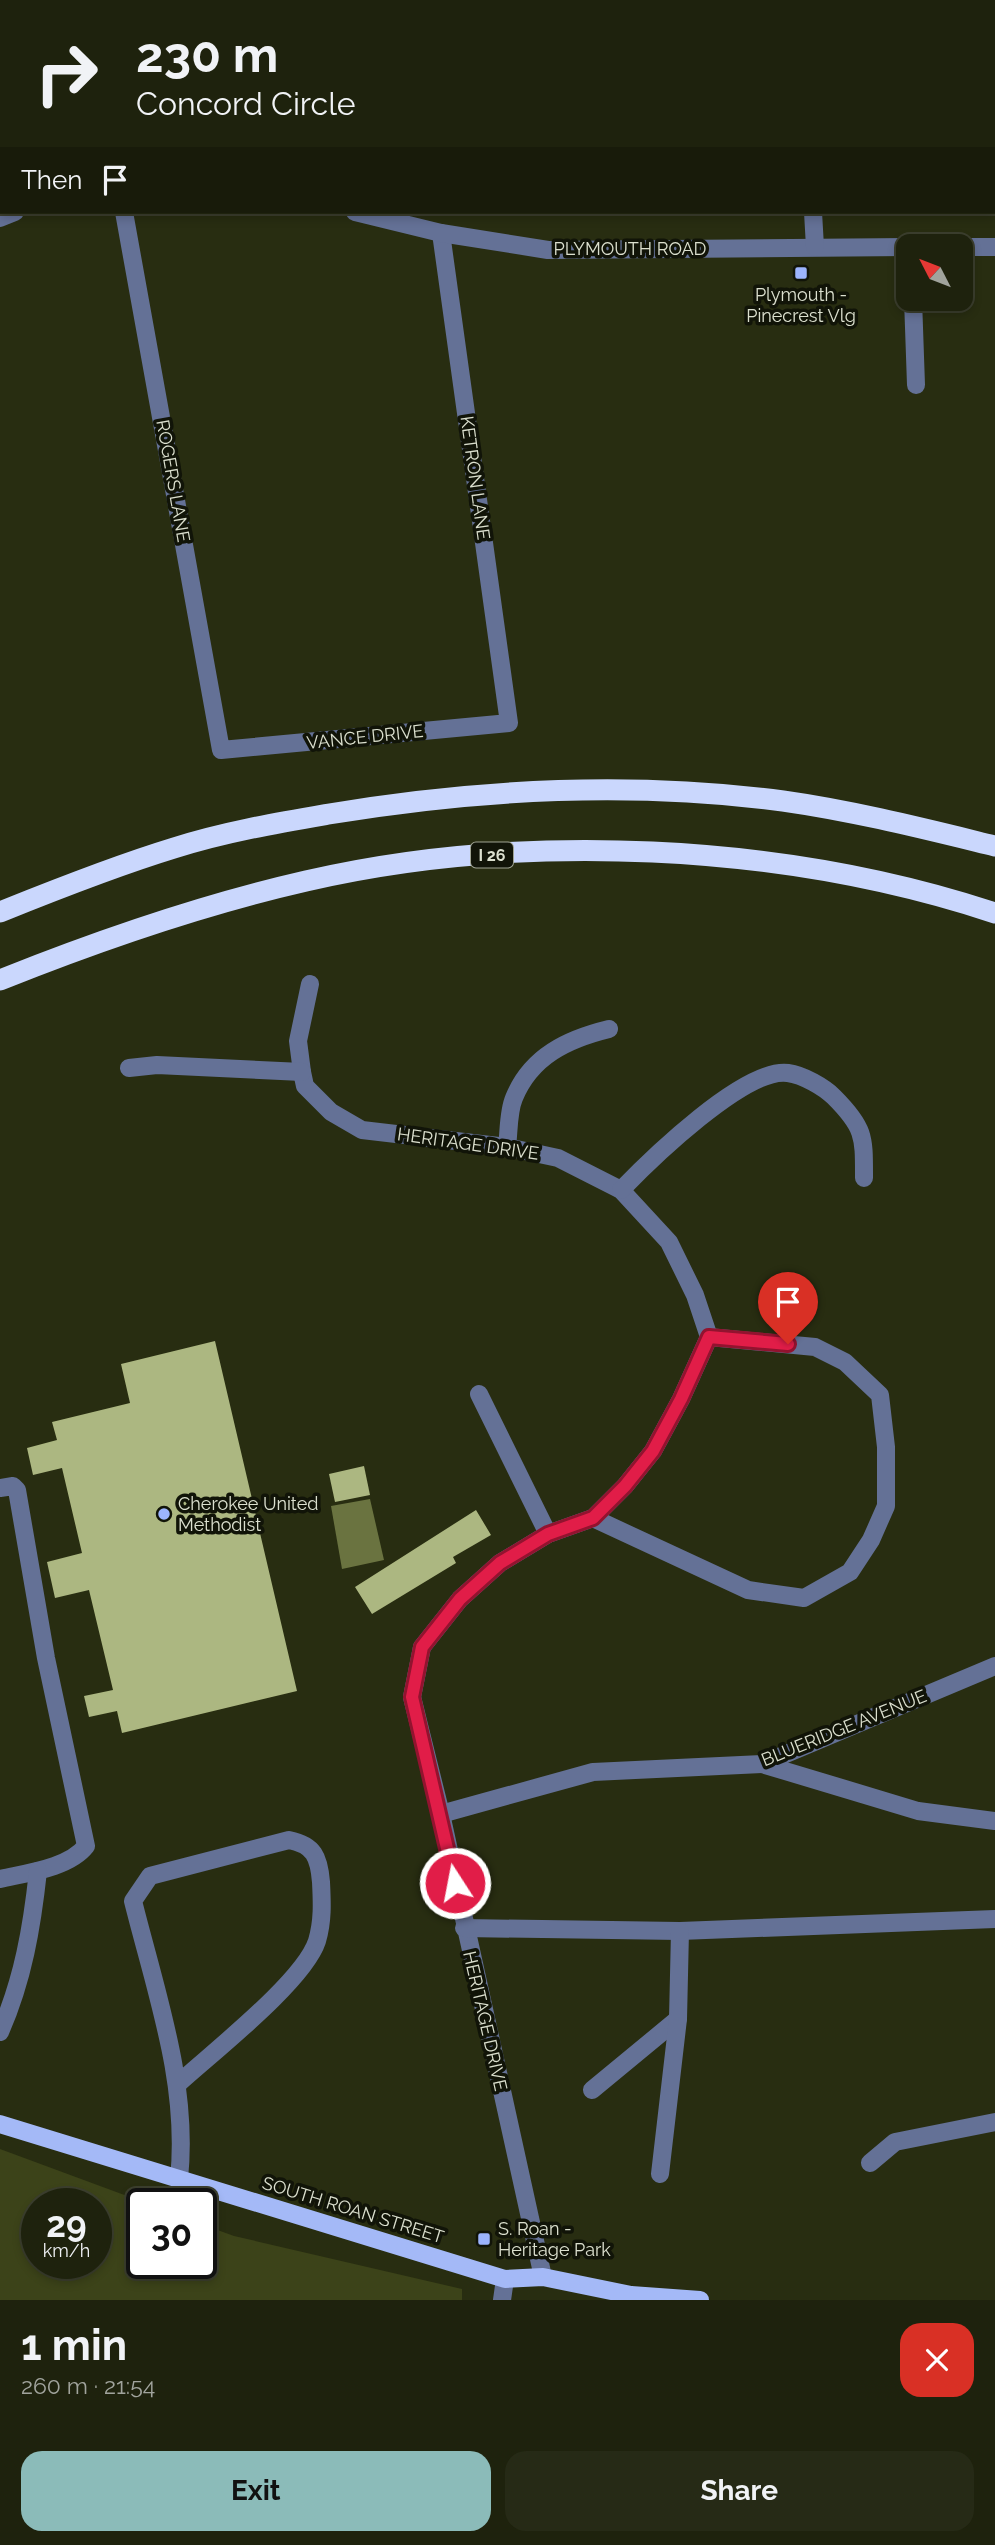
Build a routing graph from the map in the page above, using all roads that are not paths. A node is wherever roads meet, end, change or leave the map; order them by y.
1 (124, 214) edge
2 (363, 214) edge
3 (813, 214) edge
4 (440, 233) junction
5 (815, 247) junction
6 (896, 247) edge
7 (973, 247) edge
8 (995, 247) edge
9 (913, 312) edge
10 (916, 385) dead end
11 (509, 723) joint
12 (221, 751) joint
13 (995, 846) edge
14 (0, 912) edge
15 (995, 913) edge
16 (0, 980) edge
17 (310, 984) dead end
18 (609, 1029) dead end
19 (129, 1068) dead end
20 (302, 1072) junction
21 (507, 1147) junction
22 (864, 1178) dead end
23 (621, 1190) junction
24 (709, 1337) junction
25 (479, 1394) dead end
26 (0, 1488) edge
27 (593, 1518) junction
28 (548, 1534) junction
29 (995, 1665) edge
30 (762, 1764) junction
31 (442, 1814) junction
32 (995, 1821) edge
33 (38, 1871) junction
34 (0, 1879) edge
35 (995, 1919) edge
36 (464, 1928) junction
37 (680, 1931) junction
38 (678, 2019) junction
39 (0, 2032) edge
40 (179, 2083) junction
41 (592, 2090) dead end
42 (995, 2122) edge
43 (0, 2124) edge
44 (870, 2163) dead end
45 (660, 2174) dead end
46 (179, 2179) junction
47 (543, 2277) junction
48 (505, 2279) junction
49 (502, 2300) edge
50 (698, 2300) edge

1 - 12 street, ROGERS LANE
2 - 4 street, PLYMOUTH ROAD
3 - 5 street
4 - 5 street, PLYMOUTH ROAD
4 - 11 street, KETRON LANE
5 - 6 street, PLYMOUTH ROAD
7 - 8 street
9 - 10 street
11 - 12 street, VANCE DRIVE
13 - 14 highway
15 - 16 highway, I 26
17 - 20 street, HERITAGE DRIVE
18 - 21 street
19 - 20 street
20 - 21 street, HERITAGE DRIVE
21 - 23 street, HERITAGE DRIVE
22 - 23 street
23 - 24 street, HERITAGE DRIVE
24 - 27 street, HERITAGE DRIVE
24 - 27 street
25 - 28 street
26 - 33 street
27 - 28 street, HERITAGE DRIVE
28 - 31 street, HERITAGE DRIVE
29 - 30 street, BLUERIDGE AVENUE
30 - 31 street, BLUERIDGE AVENUE
30 - 32 street
31 - 36 street, HERITAGE DRIVE
33 - 34 street
33 - 39 street
35 - 37 street
36 - 37 street
36 - 47 street, HERITAGE DRIVE
37 - 38 street
38 - 41 street
38 - 45 street
40 - 40 street
40 - 46 street
42 - 44 street
43 - 46 main road, SOUTH ROAN STREET
46 - 48 main road, SOUTH ROAN STREET
47 - 48 main road, SOUTH ROAN STREET
47 - 50 main road, SOUTH ROAN STREET
48 - 49 street

